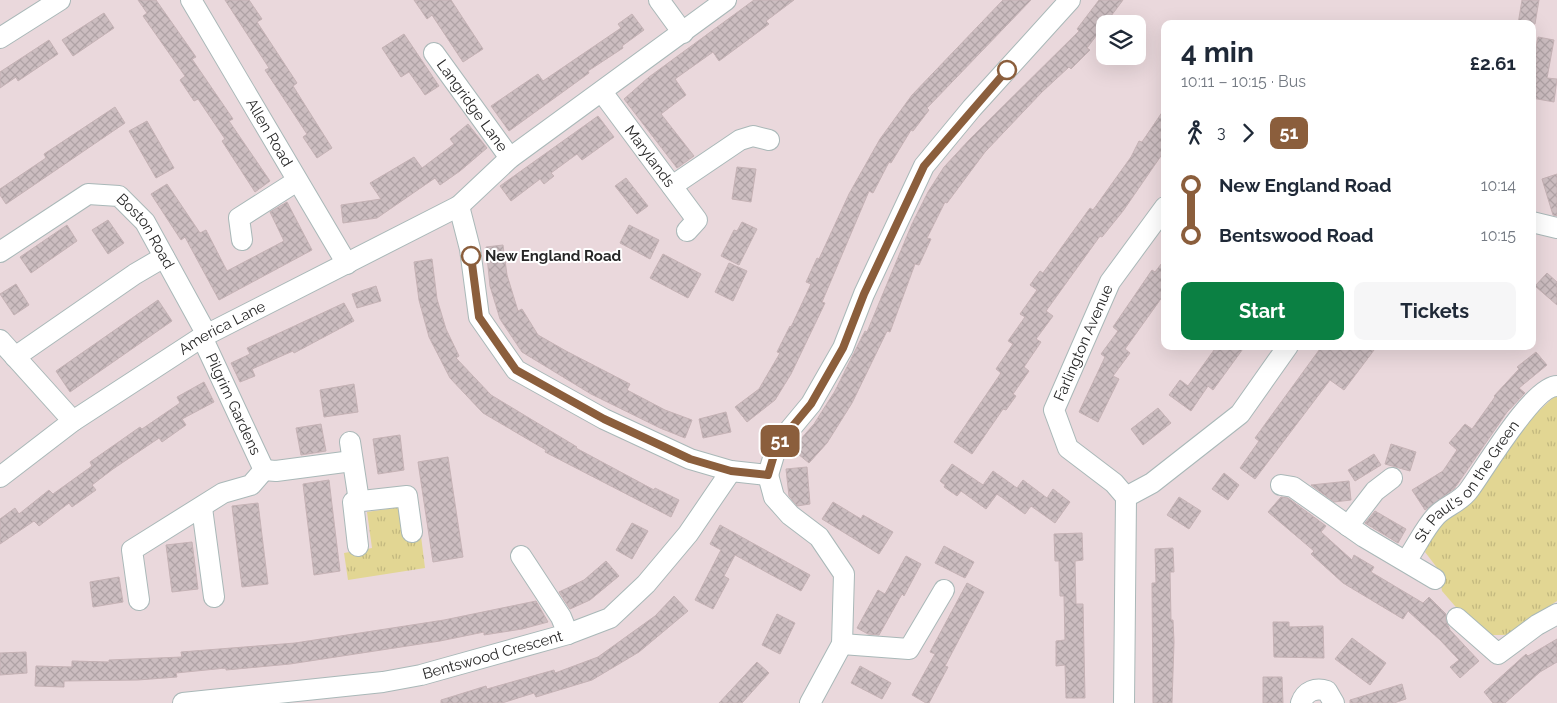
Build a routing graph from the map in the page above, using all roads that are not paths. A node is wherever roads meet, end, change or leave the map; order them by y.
1 (60, 0) edge
2 (191, 0) edge
3 (659, 0) edge
4 (726, 0) edge
5 (1070, 0) edge
6 (683, 33) junction
7 (0, 38) edge
8 (434, 53) dead end
9 (602, 92) junction
10 (770, 140) dead end
11 (510, 158) junction
12 (297, 181) junction
13 (672, 186) junction
14 (459, 206) junction
15 (1161, 212) edge
16 (1536, 223) edge
17 (698, 225) dead end
18 (1557, 228) edge
19 (242, 240) dead end
20 (0, 252) edge
21 (164, 256) junction
22 (347, 264) junction
23 (205, 336) junction
24 (0, 340) edge
25 (1285, 350) edge
26 (15, 357) junction
27 (1557, 386) edge
28 (73, 421) junction
29 (264, 470) junction
30 (731, 471) junction
31 (768, 475) junction
32 (0, 477) edge
33 (1392, 478) dead end
34 (1281, 484) dead end
35 (1126, 497) junction
36 (358, 501) junction
37 (202, 508) junction
38 (1348, 526) junction
39 (412, 532) dead end
40 (358, 546) dead end
41 (521, 556) dead end
42 (1406, 561) junction
43 (1434, 579) dead end
44 (944, 590) dead end
45 (214, 596) dead end
46 (139, 600) dead end
47 (1557, 614) edge
48 (1457, 618) dead end
49 (568, 634) junction
50 (842, 644) junction
51 (183, 703) edge
52 (810, 703) edge
53 (1124, 703) edge
54 (1301, 703) edge
55 (1334, 703) edge

1 - 7 street
2 - 12 street, Allen Road
3 - 6 street
4 - 6 street
5 - 31 street
6 - 9 street
8 - 11 street, Langridge Lane
9 - 11 street
9 - 13 street, Marylands
10 - 13 street
11 - 14 street
12 - 19 street
12 - 22 street, Allen Road
13 - 17 street, Marylands
14 - 22 street, America Lane
14 - 30 street
15 - 35 street, Farlington Avenue
16 - 18 street
20 - 21 street, Boston Road
21 - 23 street, Boston Road
21 - 26 street
22 - 23 street, America Lane
23 - 28 street, America Lane
23 - 29 street, Pilgrim Gardens
24 - 26 street
25 - 35 street
26 - 28 street
27 - 42 street, St. Paul's on the Green
28 - 32 street, America Lane
29 - 36 street, Pilgrim Gardens
29 - 37 street, Pilgrim Gardens
30 - 31 street
30 - 49 street, Bentswood Crescent
31 - 50 street
33 - 38 street
34 - 38 street
35 - 53 street
36 - 39 street
36 - 40 street, Pilgrim Gardens
37 - 45 street
37 - 46 street, Pilgrim Gardens
38 - 42 street
41 - 49 street
42 - 43 street, St. Paul's on the Green
44 - 50 street
47 - 48 street
49 - 51 street, Bentswood Crescent
50 - 52 street
54 - 55 street

